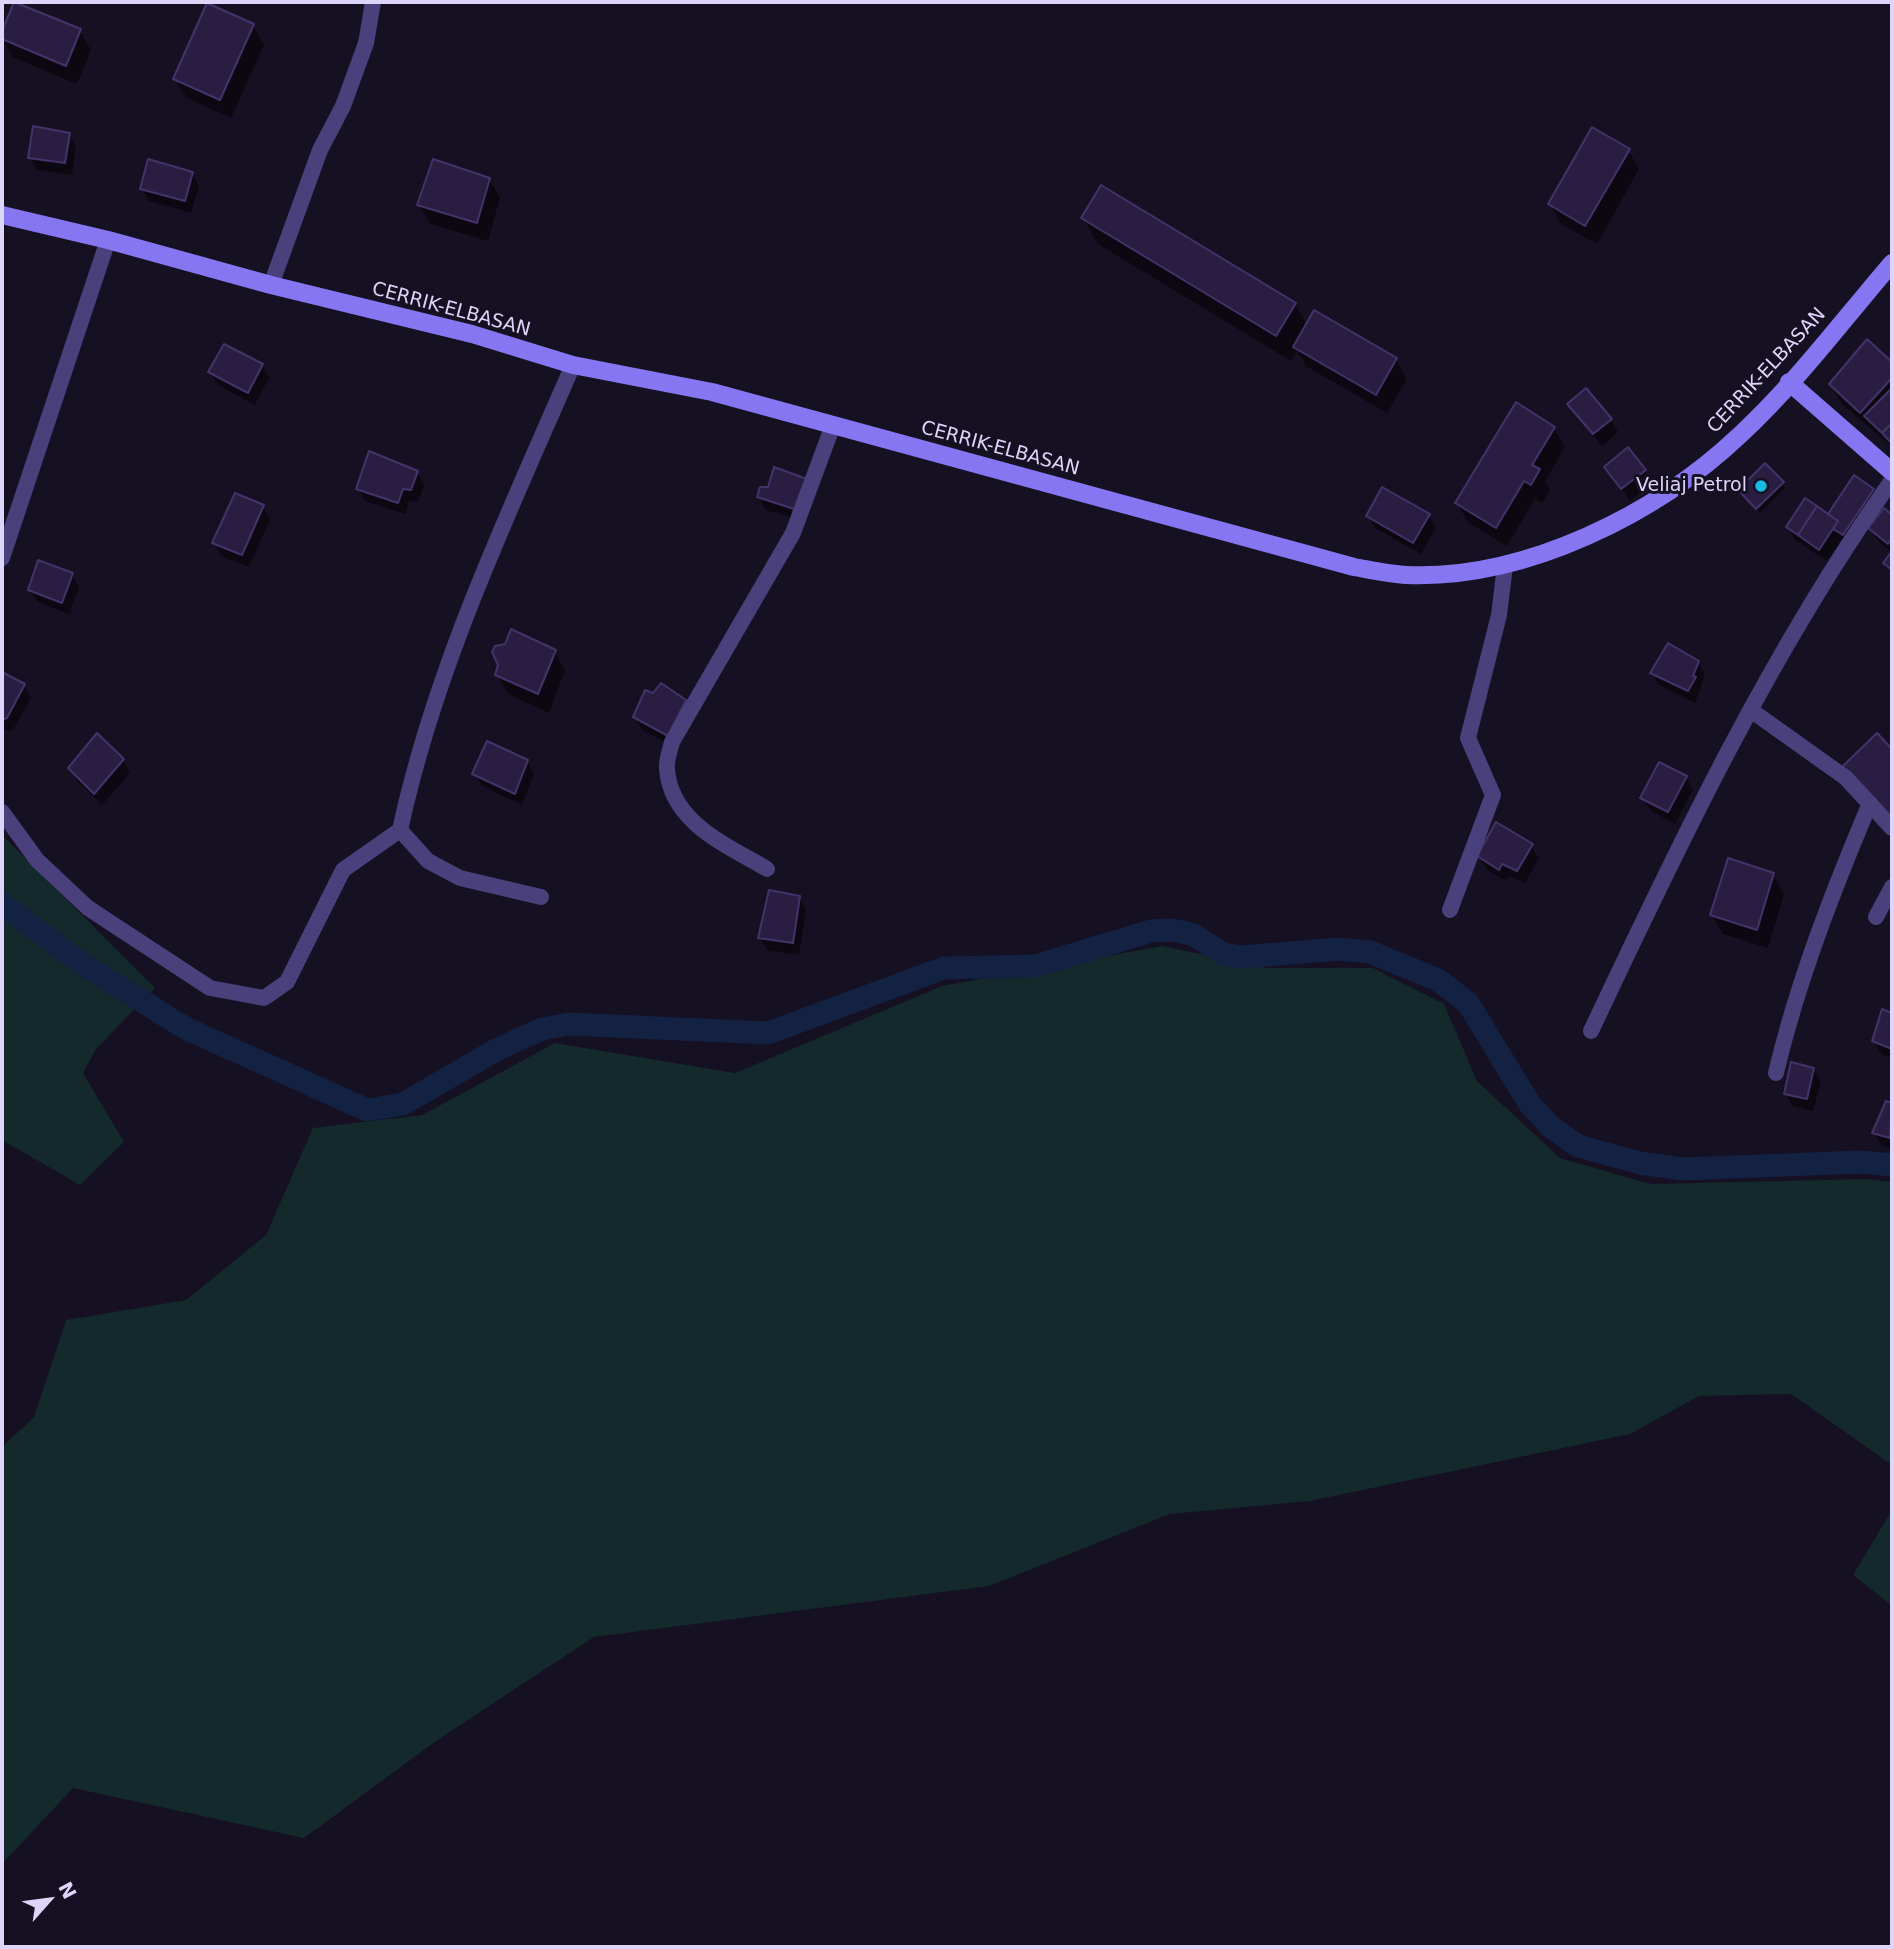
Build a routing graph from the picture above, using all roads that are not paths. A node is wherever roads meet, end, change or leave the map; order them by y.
1 (373, 2) edge
2 (2, 215) edge
3 (108, 240) junction
4 (1892, 263) edge
5 (271, 285) junction
6 (573, 365) junction
7 (1788, 382) junction
8 (833, 425) junction
9 (1892, 472) edge
10 (1892, 480) edge
11 (2, 558) edge
12 (1505, 566) junction
13 (1752, 712) junction
14 (1870, 803) junction
15 (2, 812) edge
16 (1892, 828) edge
17 (400, 830) junction
18 (767, 869) dead end
19 (1892, 887) edge
20 (541, 897) dead end
21 (1450, 910) dead end
22 (1876, 917) dead end
23 (1591, 1031) dead end
24 (1776, 1073) dead end

1 - 5 street
2 - 3 main road, CERRIK-ELBASAN
3 - 5 main road, CERRIK-ELBASAN
3 - 11 street
4 - 7 main road, CERRIK-ELBASAN
5 - 6 main road, CERRIK-ELBASAN
6 - 8 main road, CERRIK-ELBASAN
6 - 17 street
7 - 9 main road
7 - 12 main road, CERRIK-ELBASAN
8 - 12 main road, CERRIK-ELBASAN
8 - 18 street
10 - 13 street
12 - 21 street
13 - 14 street
13 - 23 street
14 - 16 street
14 - 24 street
15 - 17 street
17 - 20 street
19 - 22 street

